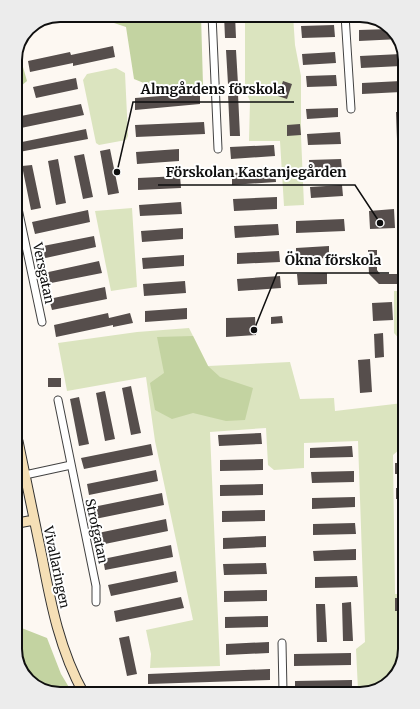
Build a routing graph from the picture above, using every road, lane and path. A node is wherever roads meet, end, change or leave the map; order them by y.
1 (212, 22) edge
2 (345, 22) edge
3 (351, 109) dead end
4 (218, 149) dead end
5 (22, 242) edge
6 (42, 322) dead end
7 (58, 400) dead end
8 (22, 460) edge
9 (71, 465) junction
10 (25, 475) junction
11 (34, 520) junction
12 (22, 522) edge
13 (96, 602) dead end
14 (282, 643) dead end
15 (81, 687) edge
16 (283, 687) edge

1 - 4 street
2 - 3 street
5 - 6 street, Versgatan
7 - 9 street, Strofgatan
8 - 10 street, Vivallaringen
9 - 10 street
9 - 13 street, Strofgatan
10 - 11 street, Vivallaringen
11 - 12 street
11 - 15 street, Vivallaringen
14 - 16 street

